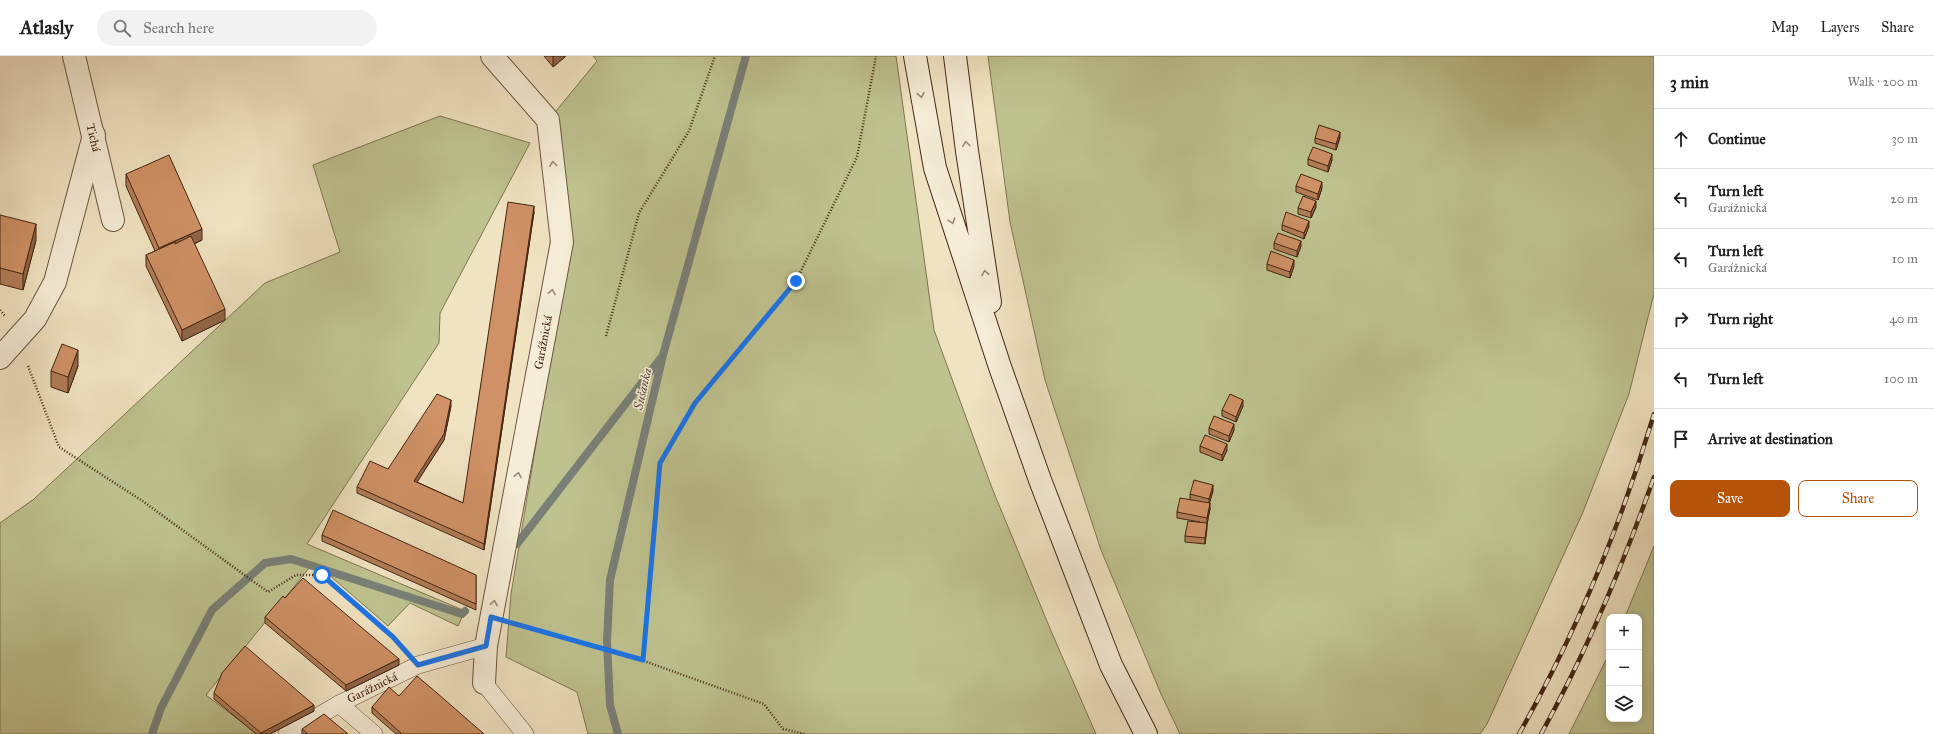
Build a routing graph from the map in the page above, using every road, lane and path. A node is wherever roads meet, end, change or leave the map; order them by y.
1 (74, 56) edge
2 (492, 56) edge
3 (716, 56) edge
4 (876, 56) edge
5 (915, 56) edge
6 (955, 56) edge
7 (94, 135) junction
8 (113, 220) dead end
9 (606, 336) dead end
10 (17, 339) junction
11 (0, 358) edge
12 (1000, 367) junction
13 (491, 617) junction
14 (486, 646) junction
15 (643, 660) junction
16 (418, 665) junction
17 (484, 683) joint
18 (339, 704) junction
19 (287, 734) edge
20 (374, 734) edge
21 (526, 734) edge
22 (805, 734) edge
23 (1146, 734) edge

1 - 7 street, Tichá
13 -> 2 street, Garážnická
3 - 9 path
4 - 15 path
5 -> 12 street
12 -> 6 street
7 - 8 street, Tichá
7 - 10 street
10 - 11 street
10 - 16 path
12 - 23 street
13 - 14 street, Garážnická
13 - 15 path
14 - 16 lane, Garážnická
14 - 17 street, Garážnická
15 - 22 path
16 - 18 lane, Garážnická
17 - 21 lane
18 - 19 lane, Garážnická
18 - 20 lane

